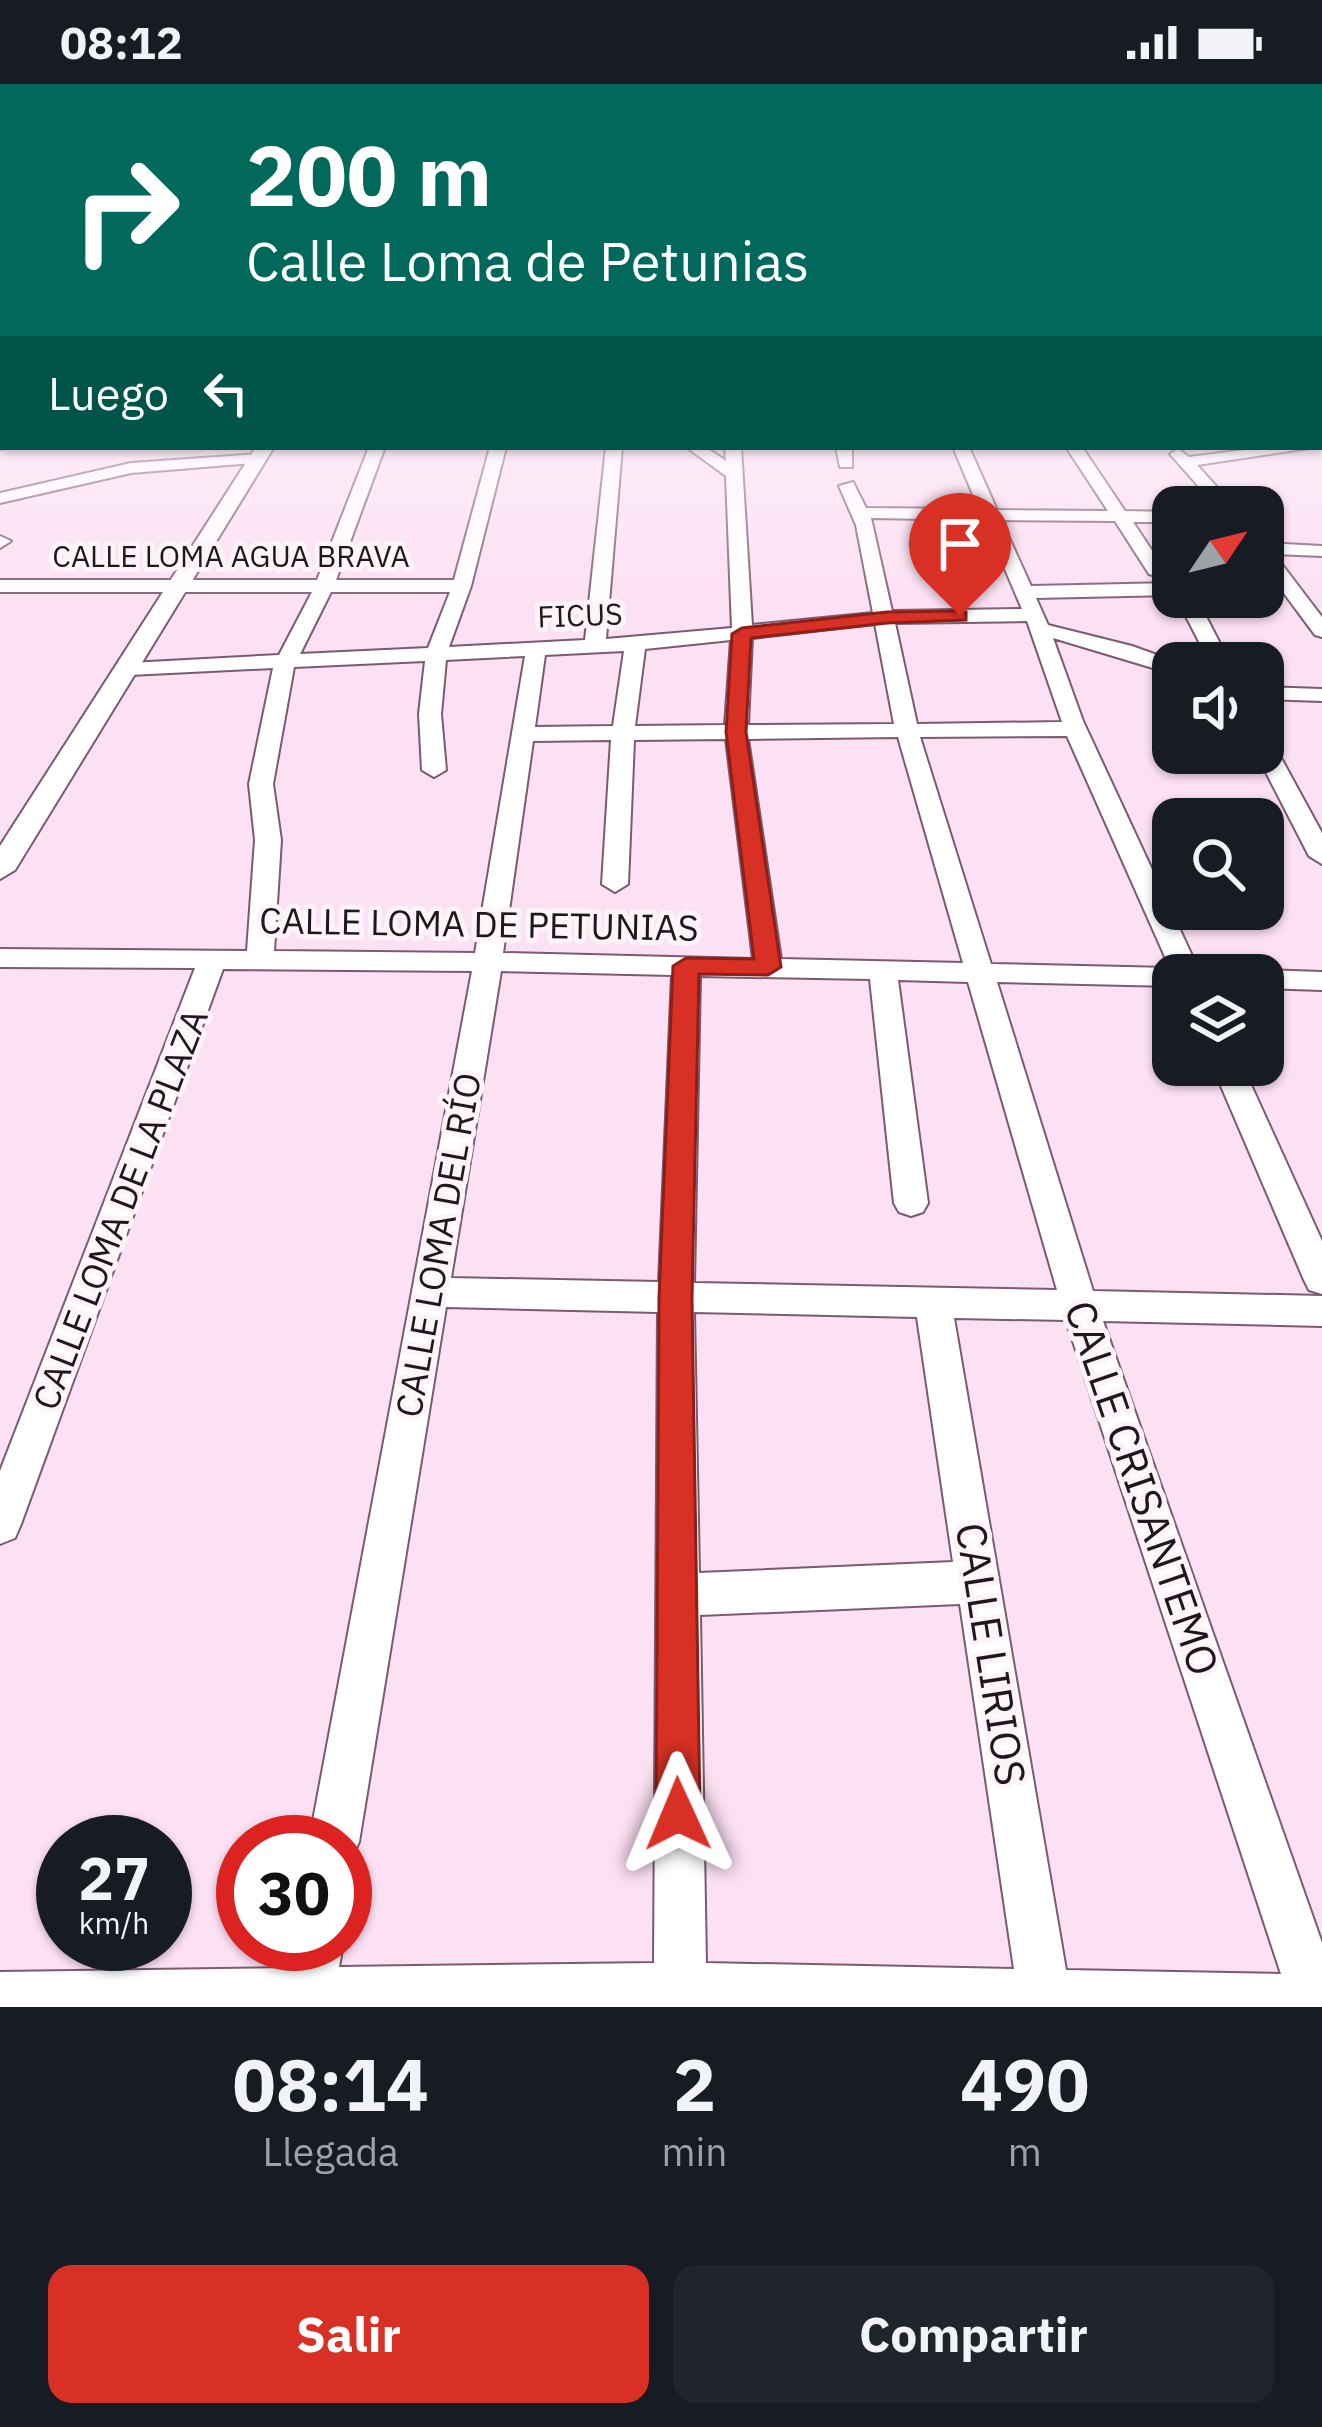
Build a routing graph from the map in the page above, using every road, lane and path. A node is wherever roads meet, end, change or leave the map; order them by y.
1 (376, 450) edge
2 (497, 450) edge
3 (614, 450) edge
4 (698, 450) edge
5 (733, 450) edge
6 (962, 450) edge
7 (1076, 450) edge
8 (1252, 450) edge
9 (262, 453) edge
10 (1178, 454) edge
11 (734, 474) junction
12 (847, 486) dead end
13 (1207, 486) edge
14 (0, 499) edge
15 (1119, 517) junction
16 (1152, 517) edge
17 (993, 518) junction
18 (862, 519) junction
19 (1284, 550) edge
20 (1322, 551) edge
21 (1152, 564) edge
22 (1284, 574) edge
23 (0, 586) edge
24 (177, 586) junction
25 (462, 586) junction
26 (324, 587) junction
27 (1152, 589) edge
28 (1024, 592) junction
29 (1305, 597) edge
30 (887, 617) junction
31 (1036, 622) junction
32 (1322, 631) edge
33 (742, 634) junction
34 (634, 644) junction
35 (595, 645) junction
36 (536, 647) junction
37 (436, 656) junction
38 (1152, 660) edge
39 (285, 663) junction
40 (130, 669) junction
41 (1284, 694) edge
42 (1322, 695) edge
43 (1076, 729) junction
44 (907, 731) junction
45 (623, 732) junction
46 (736, 732) junction
47 (525, 734) junction
48 (434, 770) dead end
49 (1278, 774) edge
50 (1322, 856) edge
51 (0, 870) edge
52 (615, 884) dead end
53 (1178, 954) edge
54 (0, 958) edge
55 (260, 958) junction
56 (212, 961) junction
57 (488, 962) junction
58 (686, 966) junction
59 (768, 967) junction
60 (883, 970) junction
61 (982, 971) junction
62 (1152, 976) edge
63 (1284, 980) edge
64 (1322, 981) edge
65 (1236, 1086) edge
66 (910, 1203) dead end
67 (1322, 1280) edge
68 (429, 1292) junction
69 (676, 1298) junction
70 (933, 1303) junction
71 (1080, 1307) junction
72 (1322, 1311) edge
73 (0, 1524) edge
74 (981, 1582) junction
75 (675, 1594) junction
76 (339, 1815) edge
77 (310, 1981) edge
78 (0, 1998) edge
79 (680, 1998) edge
80 (1045, 2002) edge
81 (1319, 2003) edge

1 - 26 street
2 - 25 street
3 - 35 street
4 - 11 street
5 - 11 street
6 - 17 street
7 - 15 street
8 - 10 street
9 - 14 street
9 - 24 street
10 - 13 street
11 - 33 street
12 - 18 street, CALLE CRISANTEMO
15 - 16 street
15 - 17 street
15 - 21 street
17 - 18 street
17 - 28 street
18 - 30 street, CALLE CRISANTEMO
19 - 20 street
22 - 29 street
23 - 24 street, CALLE LOMA AGUA BRAVA
24 - 26 street, CALLE LOMA AGUA BRAVA
24 - 40 street
25 - 26 street, CALLE LOMA AGUA BRAVA
25 - 37 street
26 - 39 street
27 - 28 street
28 - 31 street
29 - 32 street
30 - 31 street, FICUS
30 - 33 street, FICUS
30 - 44 street, CALLE CRISANTEMO
31 - 38 street, FICUS
31 - 43 street
33 - 34 street, FICUS
33 - 46 street
34 - 35 street, FICUS
34 - 45 street
35 - 36 street, FICUS
36 - 37 street, FICUS
36 - 47 street, CALLE LOMA DEL RÍO
37 - 39 street, FICUS
37 - 48 street
39 - 40 street, FICUS
39 - 55 street
40 - 51 street
41 - 42 street
43 - 44 street
43 - 53 street
44 - 46 street
44 - 61 street, CALLE CRISANTEMO
45 - 46 street
45 - 47 street
45 - 52 street
46 - 59 street
47 - 57 street, CALLE LOMA DEL RÍO
49 - 50 street
54 - 56 street, CALLE LOMA DE PETUNIAS
55 - 56 street, CALLE LOMA DE PETUNIAS
55 - 57 street, CALLE LOMA DE PETUNIAS
56 - 73 street, CALLE LOMA DE LA PLAZA
57 - 58 street, CALLE LOMA DE PETUNIAS
57 - 68 street, CALLE LOMA DEL RÍO
58 - 59 street, CALLE LOMA DE PETUNIAS
58 - 69 street
59 - 60 street, CALLE LOMA DE PETUNIAS
60 - 61 street, CALLE LOMA DE PETUNIAS
60 - 66 street
61 - 62 street, CALLE LOMA DE PETUNIAS
61 - 71 street, CALLE CRISANTEMO
63 - 64 street
65 - 67 street
68 - 69 street
68 - 76 street, CALLE LOMA DEL RÍO
69 - 70 street
69 - 75 street
70 - 71 street
70 - 74 street, CALLE LIRIOS
71 - 72 street
71 - 81 street, CALLE CRISANTEMO
74 - 75 street
74 - 80 street, CALLE LIRIOS
75 - 79 street
77 - 78 street
77 - 79 street
79 - 80 street
80 - 81 street

